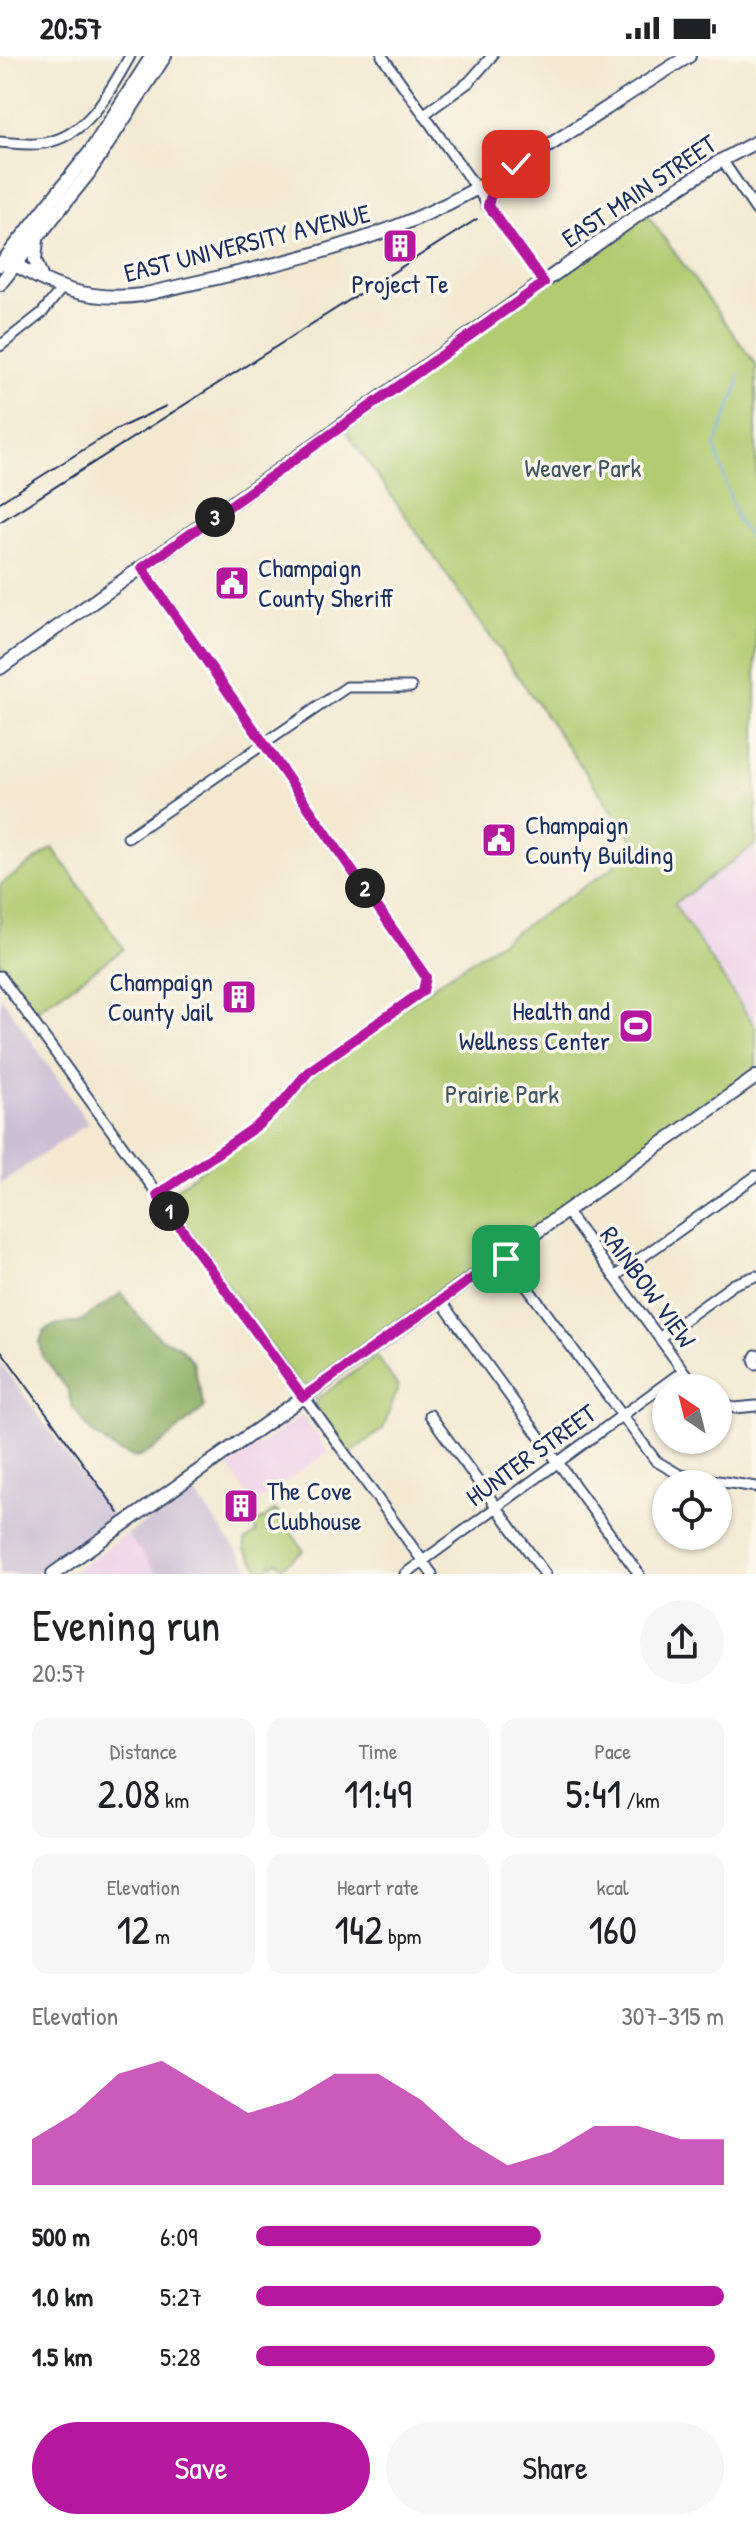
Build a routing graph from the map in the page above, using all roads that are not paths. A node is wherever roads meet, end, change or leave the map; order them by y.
1 (130, 56) edge
2 (152, 56) edge
3 (165, 56) edge
4 (382, 56) edge
5 (492, 56) edge
6 (689, 56) edge
7 (423, 115) junction
8 (0, 142) edge
9 (756, 142) edge
10 (722, 160) junction
11 (497, 177) junction
12 (476, 189) junction
13 (488, 205) junction
14 (756, 210) edge
15 (37, 240) junction
16 (6, 260) edge
17 (42, 279) junction
18 (544, 283) junction
19 (0, 284) edge
20 (62, 288) junction
21 (0, 346) edge
22 (142, 568) junction
23 (0, 668) edge
24 (411, 687) dead end
25 (264, 743) junction
26 (128, 837) dead end
27 (0, 976) edge
28 (756, 1077) edge
29 (756, 1084) edge
30 (756, 1176) edge
31 (157, 1195) junction
32 (567, 1213) junction
33 (505, 1257) junction
34 (756, 1276) edge
35 (614, 1277) junction
36 (441, 1302) junction
37 (659, 1338) junction
38 (756, 1355) edge
39 (756, 1364) edge
40 (683, 1371) junction
41 (685, 1374) edge
42 (305, 1399) junction
43 (756, 1406) edge
44 (732, 1407) edge
45 (430, 1415) dead end
46 (622, 1416) junction
47 (557, 1463) junction
48 (669, 1470) edge
49 (732, 1485) edge
50 (756, 1487) edge
51 (496, 1507) junction
52 (422, 1560) junction
53 (53, 1574) edge
54 (60, 1574) edge
55 (405, 1574) edge
56 (432, 1574) edge
57 (545, 1574) edge
58 (639, 1574) edge

1 - 8 street
2 - 16 main road
3 - 15 main road
4 - 7 street
5 - 7 street
6 - 11 main road, EAST UNIVERSITY AVENUE
7 - 12 street
9 - 10 main road, EAST MAIN STREET
10 - 14 street
10 - 18 main road, EAST MAIN STREET
11 - 12 main road, EAST UNIVERSITY AVENUE
11 - 13 main road
12 - 13 street
12 - 20 main road, EAST UNIVERSITY AVENUE
13 - 18 street
15 - 16 main road
15 - 17 main road
16 - 17 main road, EAST UNIVERSITY AVENUE
16 - 19 main road
17 - 20 main road, EAST UNIVERSITY AVENUE
18 - 22 main road, EAST MAIN STREET
20 - 21 street
22 - 23 main road, EAST MAIN STREET
22 - 25 street
24 - 25 street
25 - 26 street
25 - 31 street
27 - 31 street
28 - 32 main road
29 - 32 main road
30 - 35 street
31 - 42 street
32 - 33 main road
32 - 35 street, RAINBOW VIEW
33 - 36 main road
33 - 46 street
34 - 37 street
35 - 37 street, RAINBOW VIEW
36 - 42 main road
36 - 47 street
37 - 40 street, RAINBOW VIEW
38 - 39 street
40 - 41 street, RAINBOW VIEW
40 - 46 street, HUNTER STREET
42 - 52 street
42 - 53 main road
42 - 54 main road
43 - 44 street
45 - 51 street
46 - 47 street, HUNTER STREET
46 - 48 street
47 - 51 street, HUNTER STREET
47 - 58 street
49 - 50 street
51 - 52 street, HUNTER STREET
51 - 57 street
52 - 55 street, HUNTER STREET
52 - 56 street

